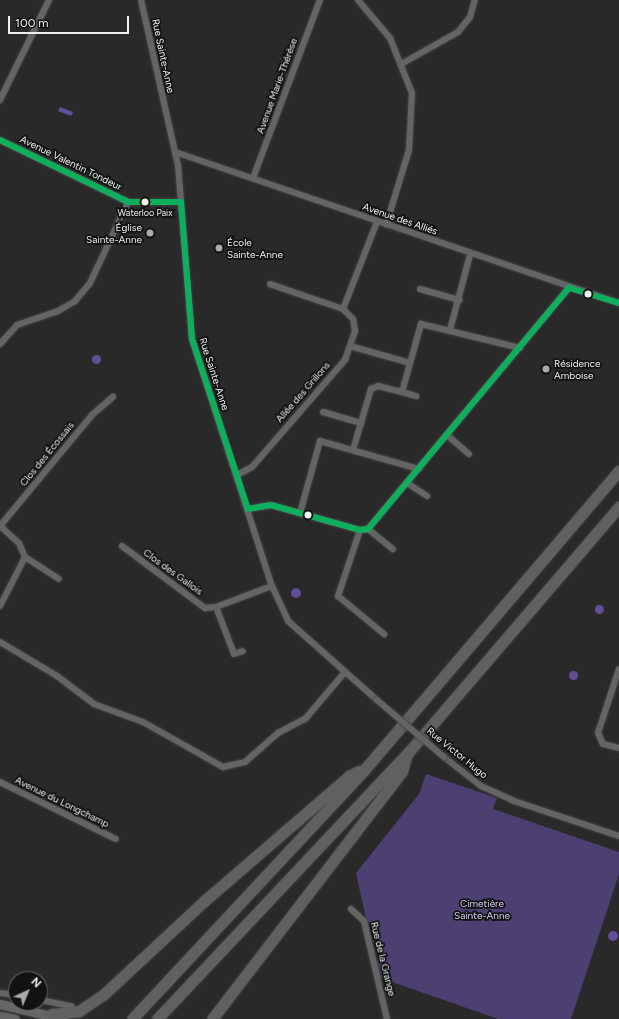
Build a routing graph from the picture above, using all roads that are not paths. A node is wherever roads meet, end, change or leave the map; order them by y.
1 (50, 0) edge
2 (141, 0) edge
3 (320, 0) edge
4 (358, 0) edge
5 (475, 0) edge
6 (403, 63) junction
7 (0, 100) edge
8 (0, 140) edge
9 (176, 152) junction
10 (253, 178) junction
11 (128, 202) junction
12 (181, 202) junction
13 (377, 222) junction
14 (386, 225) junction
15 (470, 255) junction
16 (270, 284) dead end
17 (569, 288) junction
18 (420, 290) dead end
19 (459, 300) junction
20 (619, 303) edge
21 (343, 309) junction
22 (450, 330) junction
23 (0, 344) edge
24 (350, 346) junction
25 (520, 348) junction
26 (410, 363) junction
27 (402, 392) junction
28 (416, 396) dead end
29 (113, 397) dead end
30 (323, 412) dead end
31 (361, 423) junction
32 (447, 435) junction
33 (353, 450) junction
34 (469, 454) dead end
35 (419, 469) junction
36 (619, 471) edge
37 (236, 475) junction
38 (407, 483) junction
39 (427, 496) dead end
40 (619, 507) edge
41 (248, 509) junction
42 (300, 513) junction
43 (0, 526) edge
44 (368, 528) junction
45 (360, 530) junction
46 (122, 546) dead end
47 (393, 549) dead end
48 (25, 557) junction
49 (59, 579) dead end
50 (272, 586) junction
51 (0, 606) edge
52 (216, 607) junction
53 (384, 634) dead end
54 (0, 642) edge
55 (242, 651) dead end
56 (619, 669) edge
57 (345, 672) junction
58 (619, 748) edge
59 (407, 754) junction
60 (365, 769) junction
61 (0, 782) edge
62 (619, 836) edge
63 (116, 839) dead end
64 (351, 909) dead end
65 (48, 1002) edge
66 (0, 1004) edge
67 (71, 1006) dead end
68 (52, 1014) junction
69 (0, 1016) edge
70 (14, 1019) edge
71 (64, 1019) edge
72 (132, 1019) edge
73 (157, 1019) edge
74 (212, 1019) edge
75 (387, 1019) edge

1 - 7 street
2 - 9 street, Rue Sainte-Anne
3 - 10 street, Avenue Marie-Thérèse
4 - 6 street
5 - 6 street
6 - 14 street
8 - 11 street, Avenue Valentin Tondeur
9 - 10 street, Avenue des Alliés
9 - 12 street, Rue Sainte-Anne
10 - 13 street, Avenue des Alliés
11 - 12 street, Avenue Valentin Tondeur
11 - 23 street
12 - 37 street, Rue Sainte-Anne
13 - 14 street, Avenue des Alliés
13 - 21 street
14 - 15 street, Avenue des Alliés
15 - 17 street, Avenue des Alliés
15 - 19 street
16 - 21 street
17 - 20 street, Avenue des Alliés
17 - 25 street
18 - 19 street
19 - 22 street
21 - 24 street, Allée des Grillons
22 - 25 street
22 - 26 street
24 - 26 street
24 - 37 street, Allée des Grillons
25 - 32 street
26 - 27 street
27 - 28 street
27 - 31 street
29 - 43 street, Clos des Écossais
30 - 31 street
31 - 33 street
32 - 34 street
32 - 35 street
33 - 35 street
33 - 42 street
35 - 38 street
36 - 60 highway
37 - 41 street, Rue Sainte-Anne
38 - 39 street
38 - 44 street
40 - 59 highway
41 - 42 street
41 - 50 street, Rue Sainte-Anne
42 - 45 street
43 - 48 street
44 - 45 street
44 - 47 street
45 - 53 street
46 - 52 street, Clos des Gallois
48 - 49 street
48 - 51 street
50 - 52 street
50 - 57 street, Rue Sainte-Anne
52 - 55 street
54 - 57 street
56 - 58 street
57 - 62 street, Rue Victor Hugo, bridge
59 - 73 highway
59 - 74 highway
60 - 68 highway
60 - 72 highway
61 - 63 street, Avenue du Longchamp
64 - 75 street, Rue de la Grange
65 - 67 street
66 - 68 main road
68 - 71 main road
69 - 70 main road

